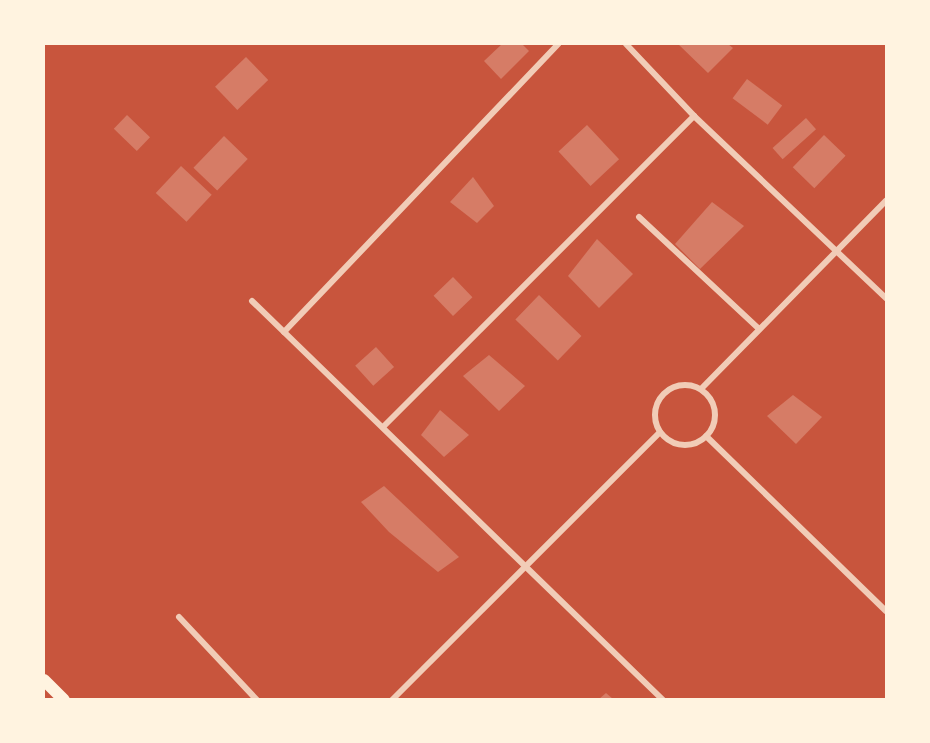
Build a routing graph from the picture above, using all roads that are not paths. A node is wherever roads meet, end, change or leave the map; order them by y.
1 (558, 44) edge
2 (626, 44) edge
3 (694, 116) junction
4 (886, 201) edge
5 (639, 218) dead end
6 (837, 249) junction
7 (886, 298) edge
8 (252, 301) dead end
9 (759, 329) junction
10 (284, 332) junction
11 (701, 389) junction
12 (383, 427) junction
13 (660, 432) junction
14 (706, 436) junction
15 (528, 566) junction
16 (886, 611) edge
17 (179, 616) dead end
18 (44, 680) edge
19 (64, 699) edge
20 (257, 699) edge
21 (393, 699) edge
22 (663, 699) edge

1 - 10 street
2 - 3 street
3 - 6 street
3 - 12 street
4 - 6 street
5 - 9 street
6 - 7 street
6 - 9 street
8 - 10 street
9 - 11 street
10 - 12 street
11 - 13 street
11 - 14 street
12 - 15 street
13 - 14 street
13 - 15 street
14 - 16 street
15 - 21 street
15 - 22 street
17 - 20 street
18 - 19 main road

